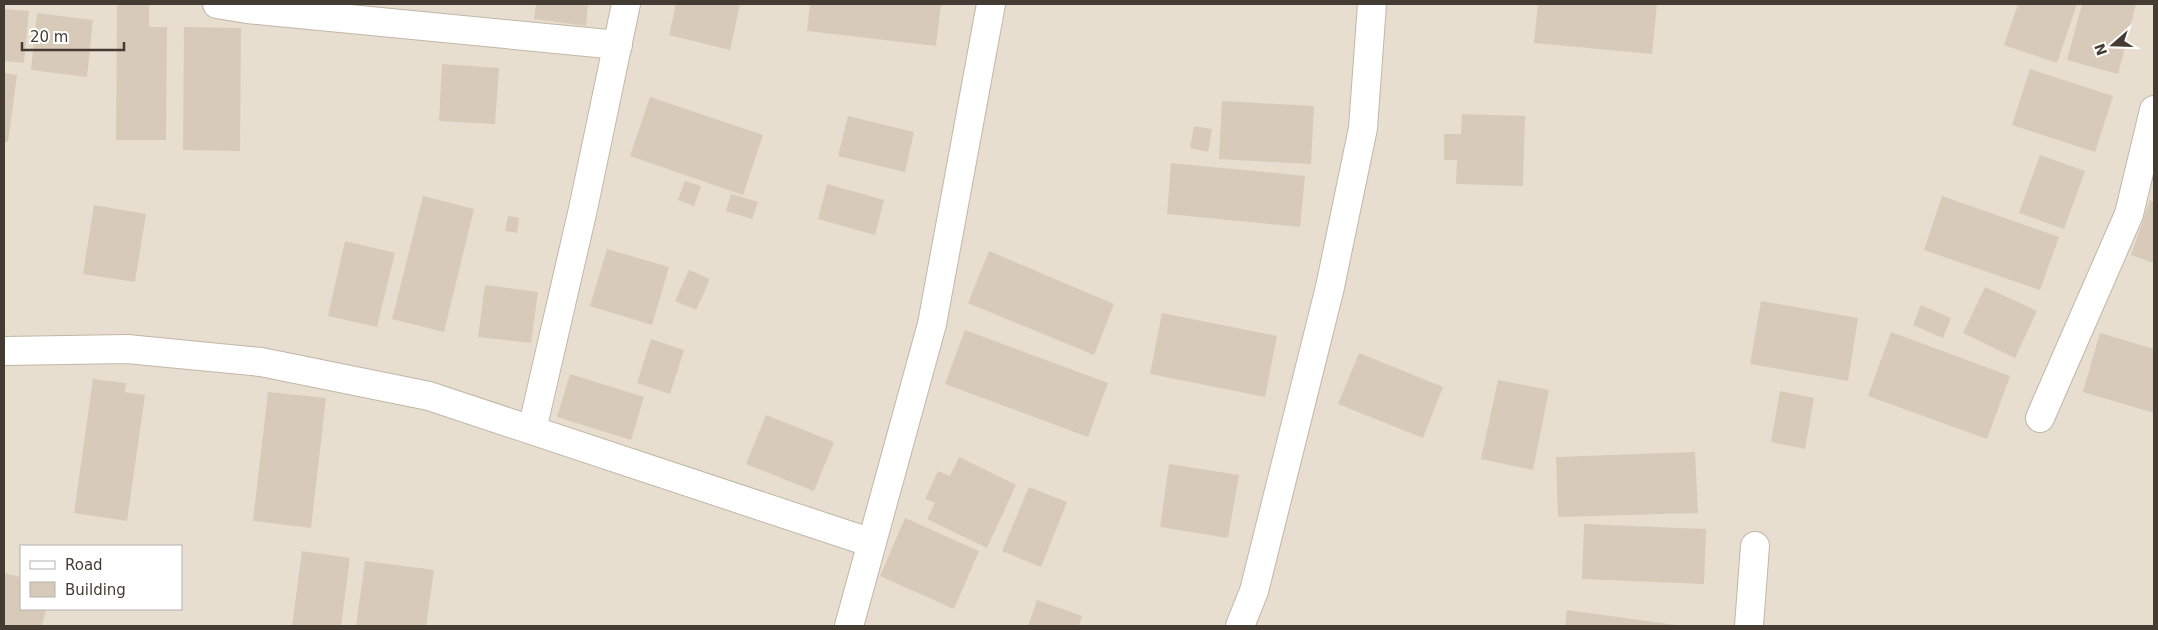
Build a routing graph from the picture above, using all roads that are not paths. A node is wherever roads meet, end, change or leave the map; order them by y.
1 (217, 4) edge
2 (626, 4) edge
3 (991, 4) edge
4 (1372, 4) edge
5 (618, 45) junction
6 (2154, 110) edge
7 (4, 351) edge
8 (2040, 418) dead end
9 (532, 430) junction
10 (872, 543) junction
11 (1755, 546) dead end
12 (853, 625) edge
13 (1240, 626) edge
14 (1750, 626) edge

1 - 5 street
2 - 5 street
3 - 10 street
4 - 13 street
5 - 9 street
6 - 8 street
7 - 9 street
9 - 10 street
10 - 12 street
11 - 14 street

